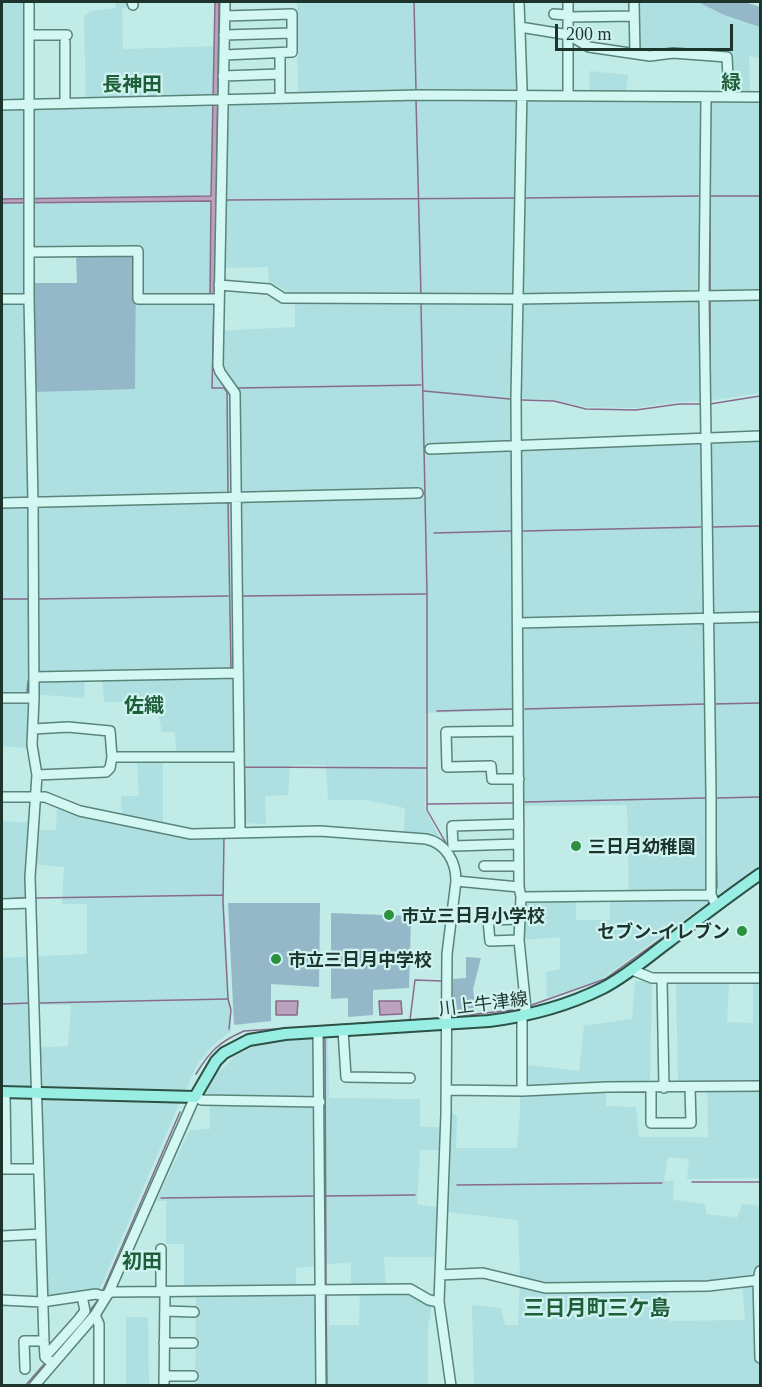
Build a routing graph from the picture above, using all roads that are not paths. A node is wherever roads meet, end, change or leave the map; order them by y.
1 (29, 2) edge
2 (225, 2) edge
3 (519, 2) edge
4 (568, 2) edge
5 (634, 2) edge
6 (554, 14) dead end
7 (225, 16) junction
8 (568, 16) junction
9 (634, 16) junction
10 (524, 27) junction
11 (292, 33) junction
12 (29, 35) junction
13 (224, 35) junction
14 (569, 39) junction
15 (280, 53) junction
16 (635, 53) junction
17 (224, 55) junction
18 (280, 74) junction
19 (223, 76) junction
20 (521, 95) junction
21 (568, 96) junction
22 (706, 97) junction
23 (729, 97) junction
24 (280, 98) junction
25 (760, 98) edge
26 (217, 99) junction
27 (65, 103) junction
28 (29, 104) junction
29 (2, 105) edge
30 (29, 252) junction
31 (219, 285) junction
32 (760, 295) edge
33 (708, 296) junction
34 (517, 298) junction
35 (2, 299) edge
36 (29, 299) junction
37 (219, 299) junction
38 (760, 436) edge
39 (709, 439) junction
40 (516, 447) junction
41 (430, 449) dead end
42 (418, 493) dead end
43 (230, 497) junction
44 (2, 502) edge
45 (33, 502) junction
46 (760, 617) edge
47 (712, 618) junction
48 (518, 623) junction
49 (238, 673) junction
50 (33, 677) junction
51 (2, 698) edge
52 (34, 698) junction
53 (33, 729) junction
54 (518, 731) junction
55 (112, 757) junction
56 (239, 757) junction
57 (37, 775) junction
58 (519, 778) junction
59 (37, 796) junction
60 (2, 797) edge
61 (519, 824) junction
62 (240, 831) junction
63 (519, 844) junction
64 (484, 866) dead end
65 (519, 866) junction
66 (760, 876) edge
67 (456, 882) junction
68 (520, 892) junction
69 (713, 900) junction
70 (31, 903) junction
71 (2, 904) edge
72 (520, 919) junction
73 (519, 940) junction
74 (632, 970) junction
75 (760, 978) edge
76 (662, 979) junction
77 (524, 1010) junction
78 (447, 1020) junction
79 (343, 1030) junction
80 (318, 1032) junction
81 (410, 1078) dead end
82 (760, 1086) edge
83 (690, 1087) junction
84 (651, 1088) junction
85 (664, 1088) junction
86 (446, 1090) junction
87 (522, 1091) junction
88 (3, 1092) edge
89 (37, 1093) junction
90 (195, 1097) junction
91 (320, 1102) junction
92 (4, 1169) edge
93 (39, 1169) junction
94 (40, 1234) junction
95 (2, 1236) edge
96 (161, 1249) dead end
97 (440, 1275) junction
98 (760, 1277) edge
99 (325, 1291) junction
100 (163, 1292) junction
101 (102, 1295) junction
102 (82, 1296) junction
103 (2, 1300) edge
104 (42, 1302) junction
105 (439, 1302) junction
106 (165, 1311) junction
107 (194, 1312) dead end
108 (94, 1315) junction
109 (44, 1341) junction
110 (164, 1343) junction
111 (193, 1343) dead end
112 (45, 1357) junction
113 (760, 1358) edge
114 (53, 1364) junction
115 (25, 1369) dead end
116 (193, 1376) dead end
117 (42, 1381) edge
118 (164, 1381) edge
119 (34, 1386) edge
120 (99, 1386) edge
121 (321, 1386) edge
122 (451, 1386) edge

1 - 12 street
2 - 7 street
3 - 10 street
4 - 8 street
5 - 9 street
6 - 8 street
7 - 11 street
7 - 13 street
8 - 9 street
8 - 14 street
9 - 16 street
10 - 14 street
10 - 20 street
11 - 13 street
11 - 15 street
12 - 27 street
12 - 28 street
13 - 17 street
14 - 16 street
14 - 21 street
15 - 17 street
15 - 18 street
16 - 23 street
17 - 19 street
18 - 19 street
18 - 24 street
19 - 26 street
20 - 21 street
20 - 24 street
20 - 34 street
21 - 22 street
22 - 23 street
22 - 33 street
23 - 25 street
24 - 26 street
26 - 27 street
26 - 31 street
27 - 28 street
28 - 29 street
28 - 30 street
30 - 36 street
30 - 37 street
31 - 34 street
31 - 37 street
32 - 33 street
33 - 34 street
33 - 39 street
34 - 40 street
35 - 36 street
36 - 45 street
37 - 43 street
38 - 39 street
39 - 40 street
39 - 47 street
40 - 41 street
40 - 48 street
42 - 43 street
43 - 45 street
43 - 49 street
44 - 45 street
45 - 50 street
46 - 47 street
47 - 48 street
47 - 69 street
48 - 54 street
49 - 50 street
49 - 56 street
50 - 52 street
51 - 52 street
52 - 53 street
53 - 55 street
53 - 57 street
54 - 58 street
54 - 58 street
55 - 56 street
55 - 57 street
56 - 62 street
57 - 59 street
58 - 61 street
59 - 60 street
59 - 62 street
59 - 70 street
61 - 63 street
61 - 63 street
62 - 67 street
63 - 65 street
64 - 65 street
65 - 68 street
66 - 69 main road, 川上牛津線
67 - 68 street
67 - 78 street
68 - 69 street
68 - 72 street
69 - 74 main road, 川上牛津線
70 - 71 street
70 - 89 street
72 - 73 street
72 - 73 street
73 - 77 street
74 - 76 street
74 - 77 main road, 川上牛津線
75 - 76 street
76 - 85 street
77 - 78 main road, 川上牛津線
77 - 87 street
78 - 79 main road, 川上牛津線
78 - 86 street
79 - 80 main road, 川上牛津線
79 - 81 street
80 - 90 main road, 川上牛津線
80 - 91 street
82 - 83 street
83 - 84 street
83 - 85 street
84 - 85 street
84 - 87 street
86 - 87 street
86 - 97 street
88 - 89 main road
88 - 92 street
89 - 90 main road
89 - 93 street
90 - 91 street
90 - 101 street
91 - 99 street
92 - 93 street
93 - 94 street
94 - 95 street
94 - 104 street
96 - 100 street
97 - 98 street
97 - 105 street
98 - 113 street
99 - 100 street
99 - 105 street
99 - 121 street
100 - 101 street
100 - 106 street
101 - 102 street
101 - 108 street
102 - 104 street
102 - 112 street
103 - 104 street
104 - 109 street
105 - 122 street
106 - 107 street
106 - 110 street
108 - 114 street
108 - 120 street
109 - 112 street
109 - 115 street
110 - 111 street
110 - 118 street
112 - 114 street
114 - 117 street
116 - 118 street
117 - 119 street

